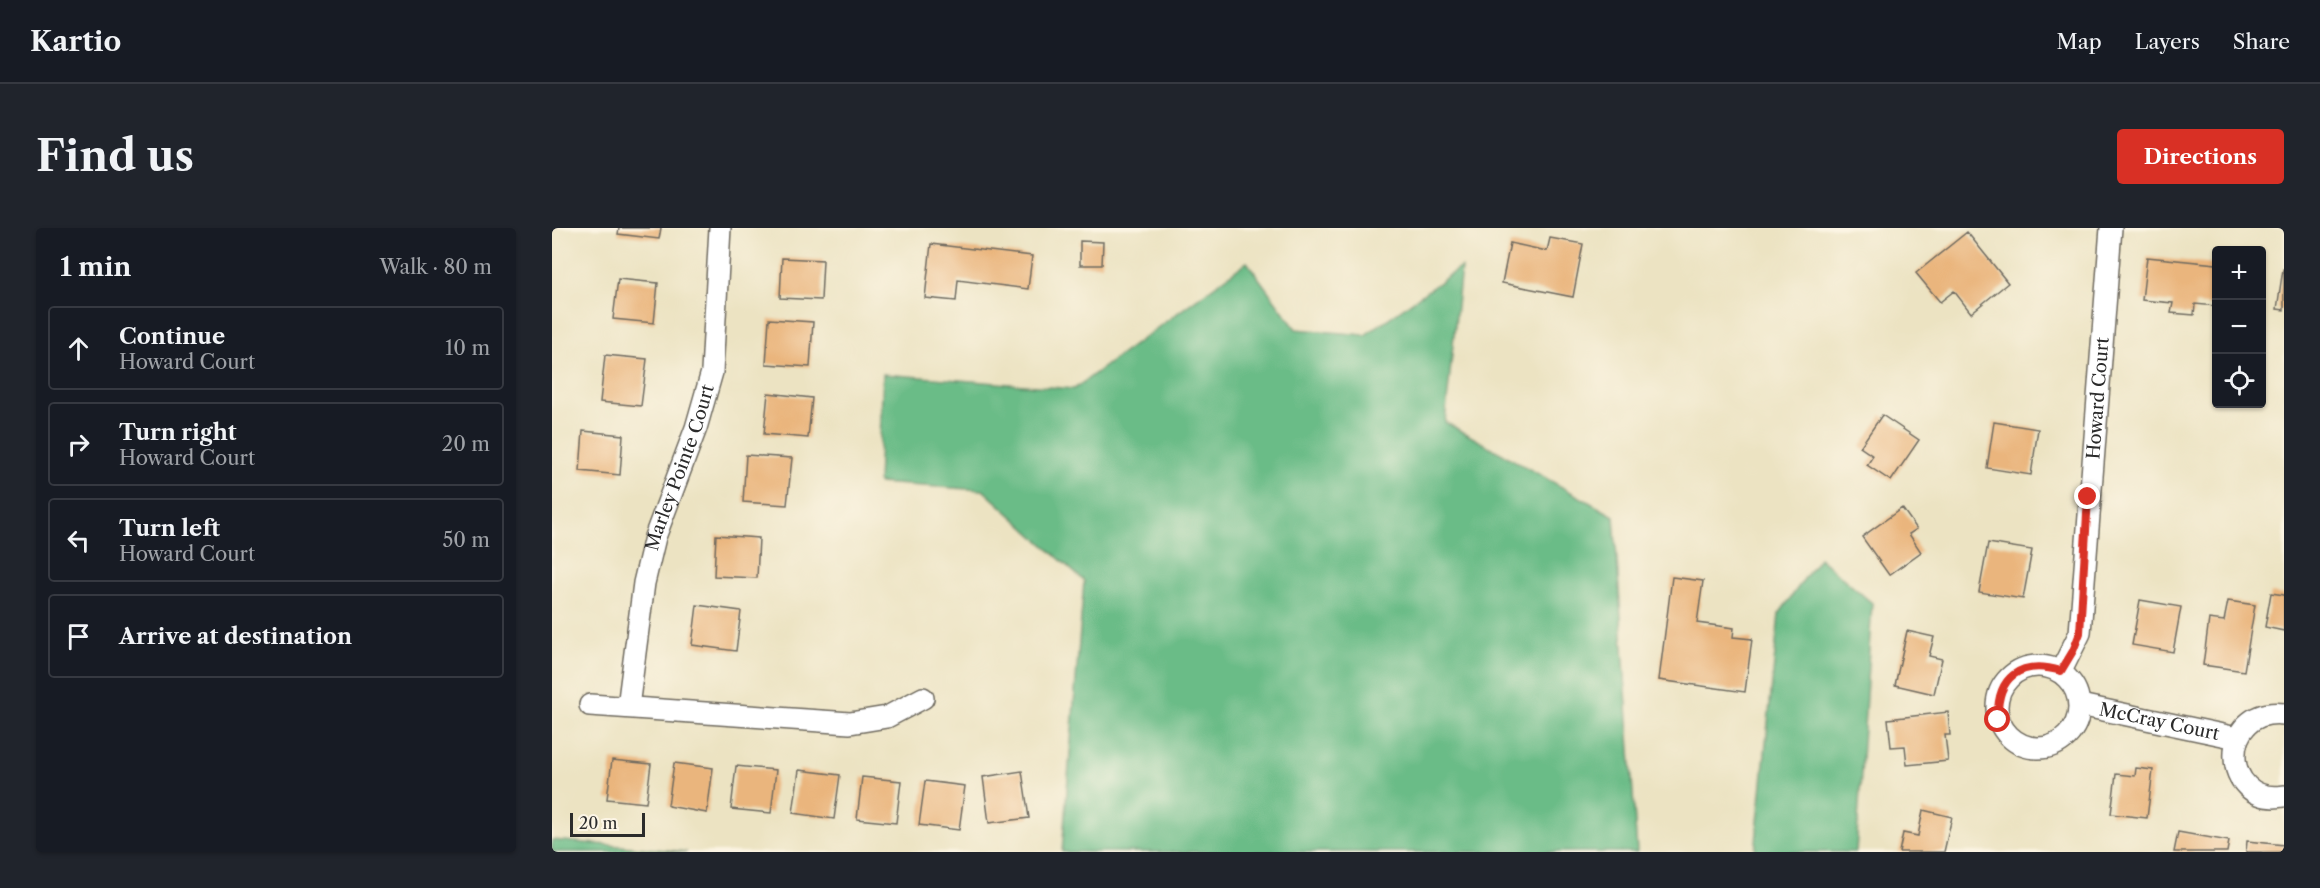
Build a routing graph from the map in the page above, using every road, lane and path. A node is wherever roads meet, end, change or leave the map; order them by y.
1 (720, 228) edge
2 (2110, 228) edge
3 (2061, 671) junction
4 (923, 698) dead end
5 (590, 705) dead end
6 (2080, 705) junction
7 (628, 707) junction
8 (2284, 714) edge
9 (2237, 738) junction
10 (2284, 796) edge

1 - 7 street, Marley Pointe Court
2 - 3 street, Howard Court
3 - 6 street
3 - 6 street
4 - 7 street
5 - 7 street
6 - 9 street, McCray Court
8 - 9 street, McCray Court
9 - 10 street, McCray Court

